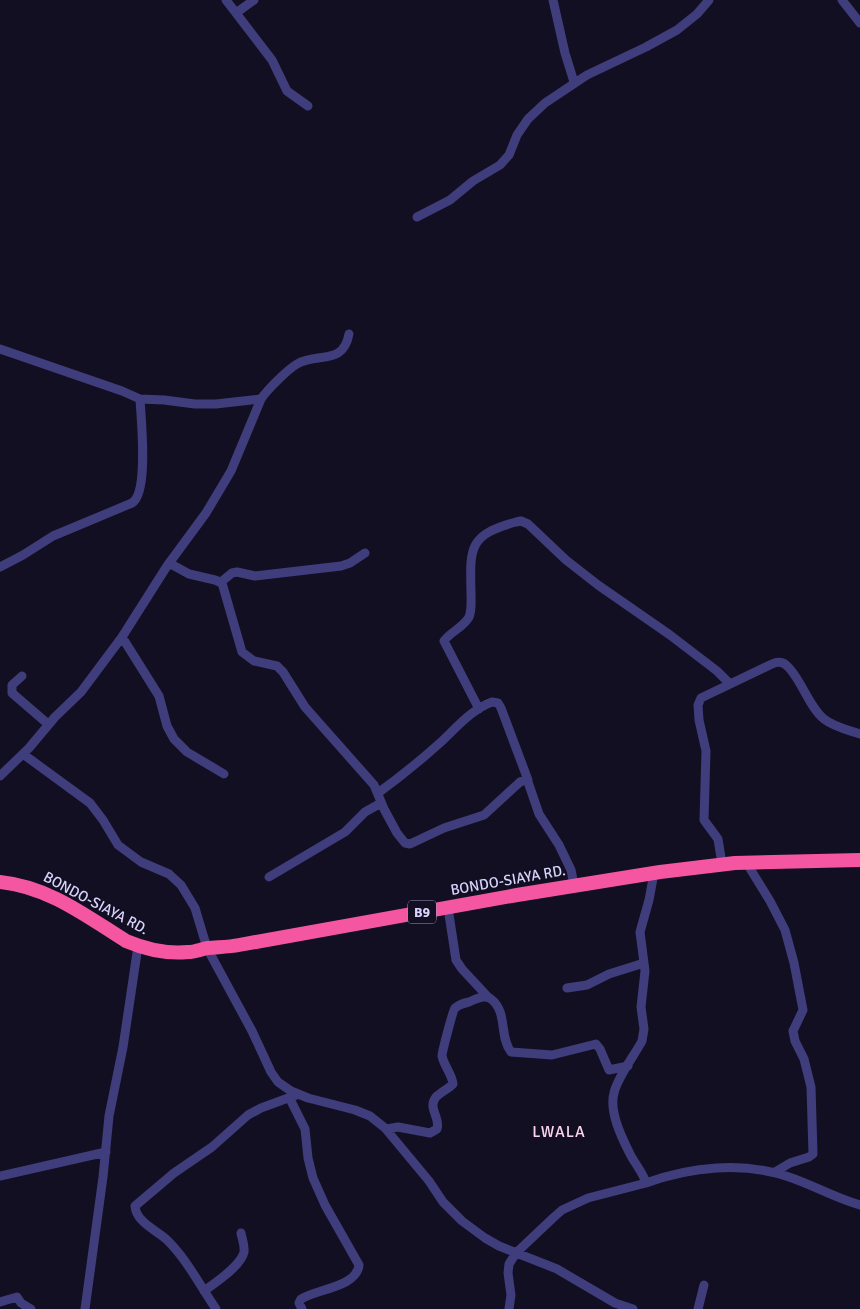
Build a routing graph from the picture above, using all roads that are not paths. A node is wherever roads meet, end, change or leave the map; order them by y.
1 (226, 0) edge
2 (254, 0) edge
3 (553, 0) edge
4 (709, 0) edge
5 (842, 0) edge
6 (236, 13) junction
7 (860, 23) edge
8 (574, 82) junction
9 (308, 106) dead end
10 (417, 217) dead end
11 (349, 334) dead end
12 (0, 349) edge
13 (140, 400) junction
14 (261, 400) junction
15 (365, 552) dead end
16 (169, 563) junction
17 (0, 567) edge
18 (221, 582) junction
19 (122, 637) junction
20 (22, 676) dead end
21 (729, 683) junction
22 (479, 709) junction
23 (48, 724) junction
24 (860, 734) edge
25 (23, 754) junction
26 (224, 774) dead end
27 (0, 776) edge
28 (528, 780) junction
29 (378, 792) junction
30 (381, 802) junction
31 (860, 860) edge
32 (746, 862) junction
33 (722, 864) junction
34 (654, 873) junction
35 (269, 877) dead end
36 (0, 882) edge
37 (574, 885) junction
38 (448, 908) junction
39 (138, 946) junction
40 (207, 948) junction
41 (644, 964) junction
42 (567, 988) dead end
43 (488, 997) junction
44 (628, 1066) junction
45 (299, 1094) junction
46 (290, 1099) junction
47 (387, 1129) junction
48 (106, 1152) junction
49 (775, 1172) junction
50 (0, 1176) edge
51 (646, 1183) junction
52 (860, 1205) edge
53 (241, 1232) dead end
54 (516, 1253) junction
55 (704, 1285) dead end
56 (204, 1291) junction
57 (0, 1302) edge
58 (31, 1309) edge
59 (85, 1309) edge
60 (216, 1309) edge
61 (302, 1309) edge
62 (509, 1309) edge
63 (633, 1309) edge
64 (698, 1309) edge

1 - 6 street
2 - 6 street
3 - 8 street
4 - 8 street
5 - 7 street
6 - 9 street
8 - 10 street
11 - 14 street
12 - 13 street
13 - 14 street
13 - 17 street
14 - 16 street
15 - 18 street
16 - 18 street
16 - 19 street
18 - 29 street
19 - 23 street
19 - 26 street
20 - 23 street
21 - 22 street
21 - 24 street
21 - 33 street
22 - 28 street
22 - 29 street
23 - 25 street
25 - 27 street
25 - 40 street
28 - 30 street
28 - 37 street
29 - 30 street
30 - 35 street
31 - 32 highway, BONDO-SIAYA RD. / B9
32 - 33 highway, BONDO-SIAYA RD. / B9
32 - 49 street
33 - 34 highway, BONDO-SIAYA RD. / B9
34 - 37 highway, BONDO-SIAYA RD. / B9
34 - 41 street
36 - 39 highway, BONDO-SIAYA RD. / B9
37 - 38 highway, BONDO-SIAYA RD. / B9
38 - 40 highway, BONDO-SIAYA RD. / B9
38 - 43 street
39 - 40 highway, BONDO-SIAYA RD. / B9
39 - 48 street
40 - 45 street
41 - 42 street
41 - 44 street
43 - 44 street
43 - 47 street
44 - 51 street
45 - 46 street
45 - 47 street
46 - 56 street
46 - 61 street
47 - 54 street
48 - 50 street
48 - 59 street
49 - 51 street
49 - 52 street
51 - 54 street
53 - 56 street
54 - 62 street
54 - 63 street
55 - 64 street
56 - 60 street
57 - 58 street

